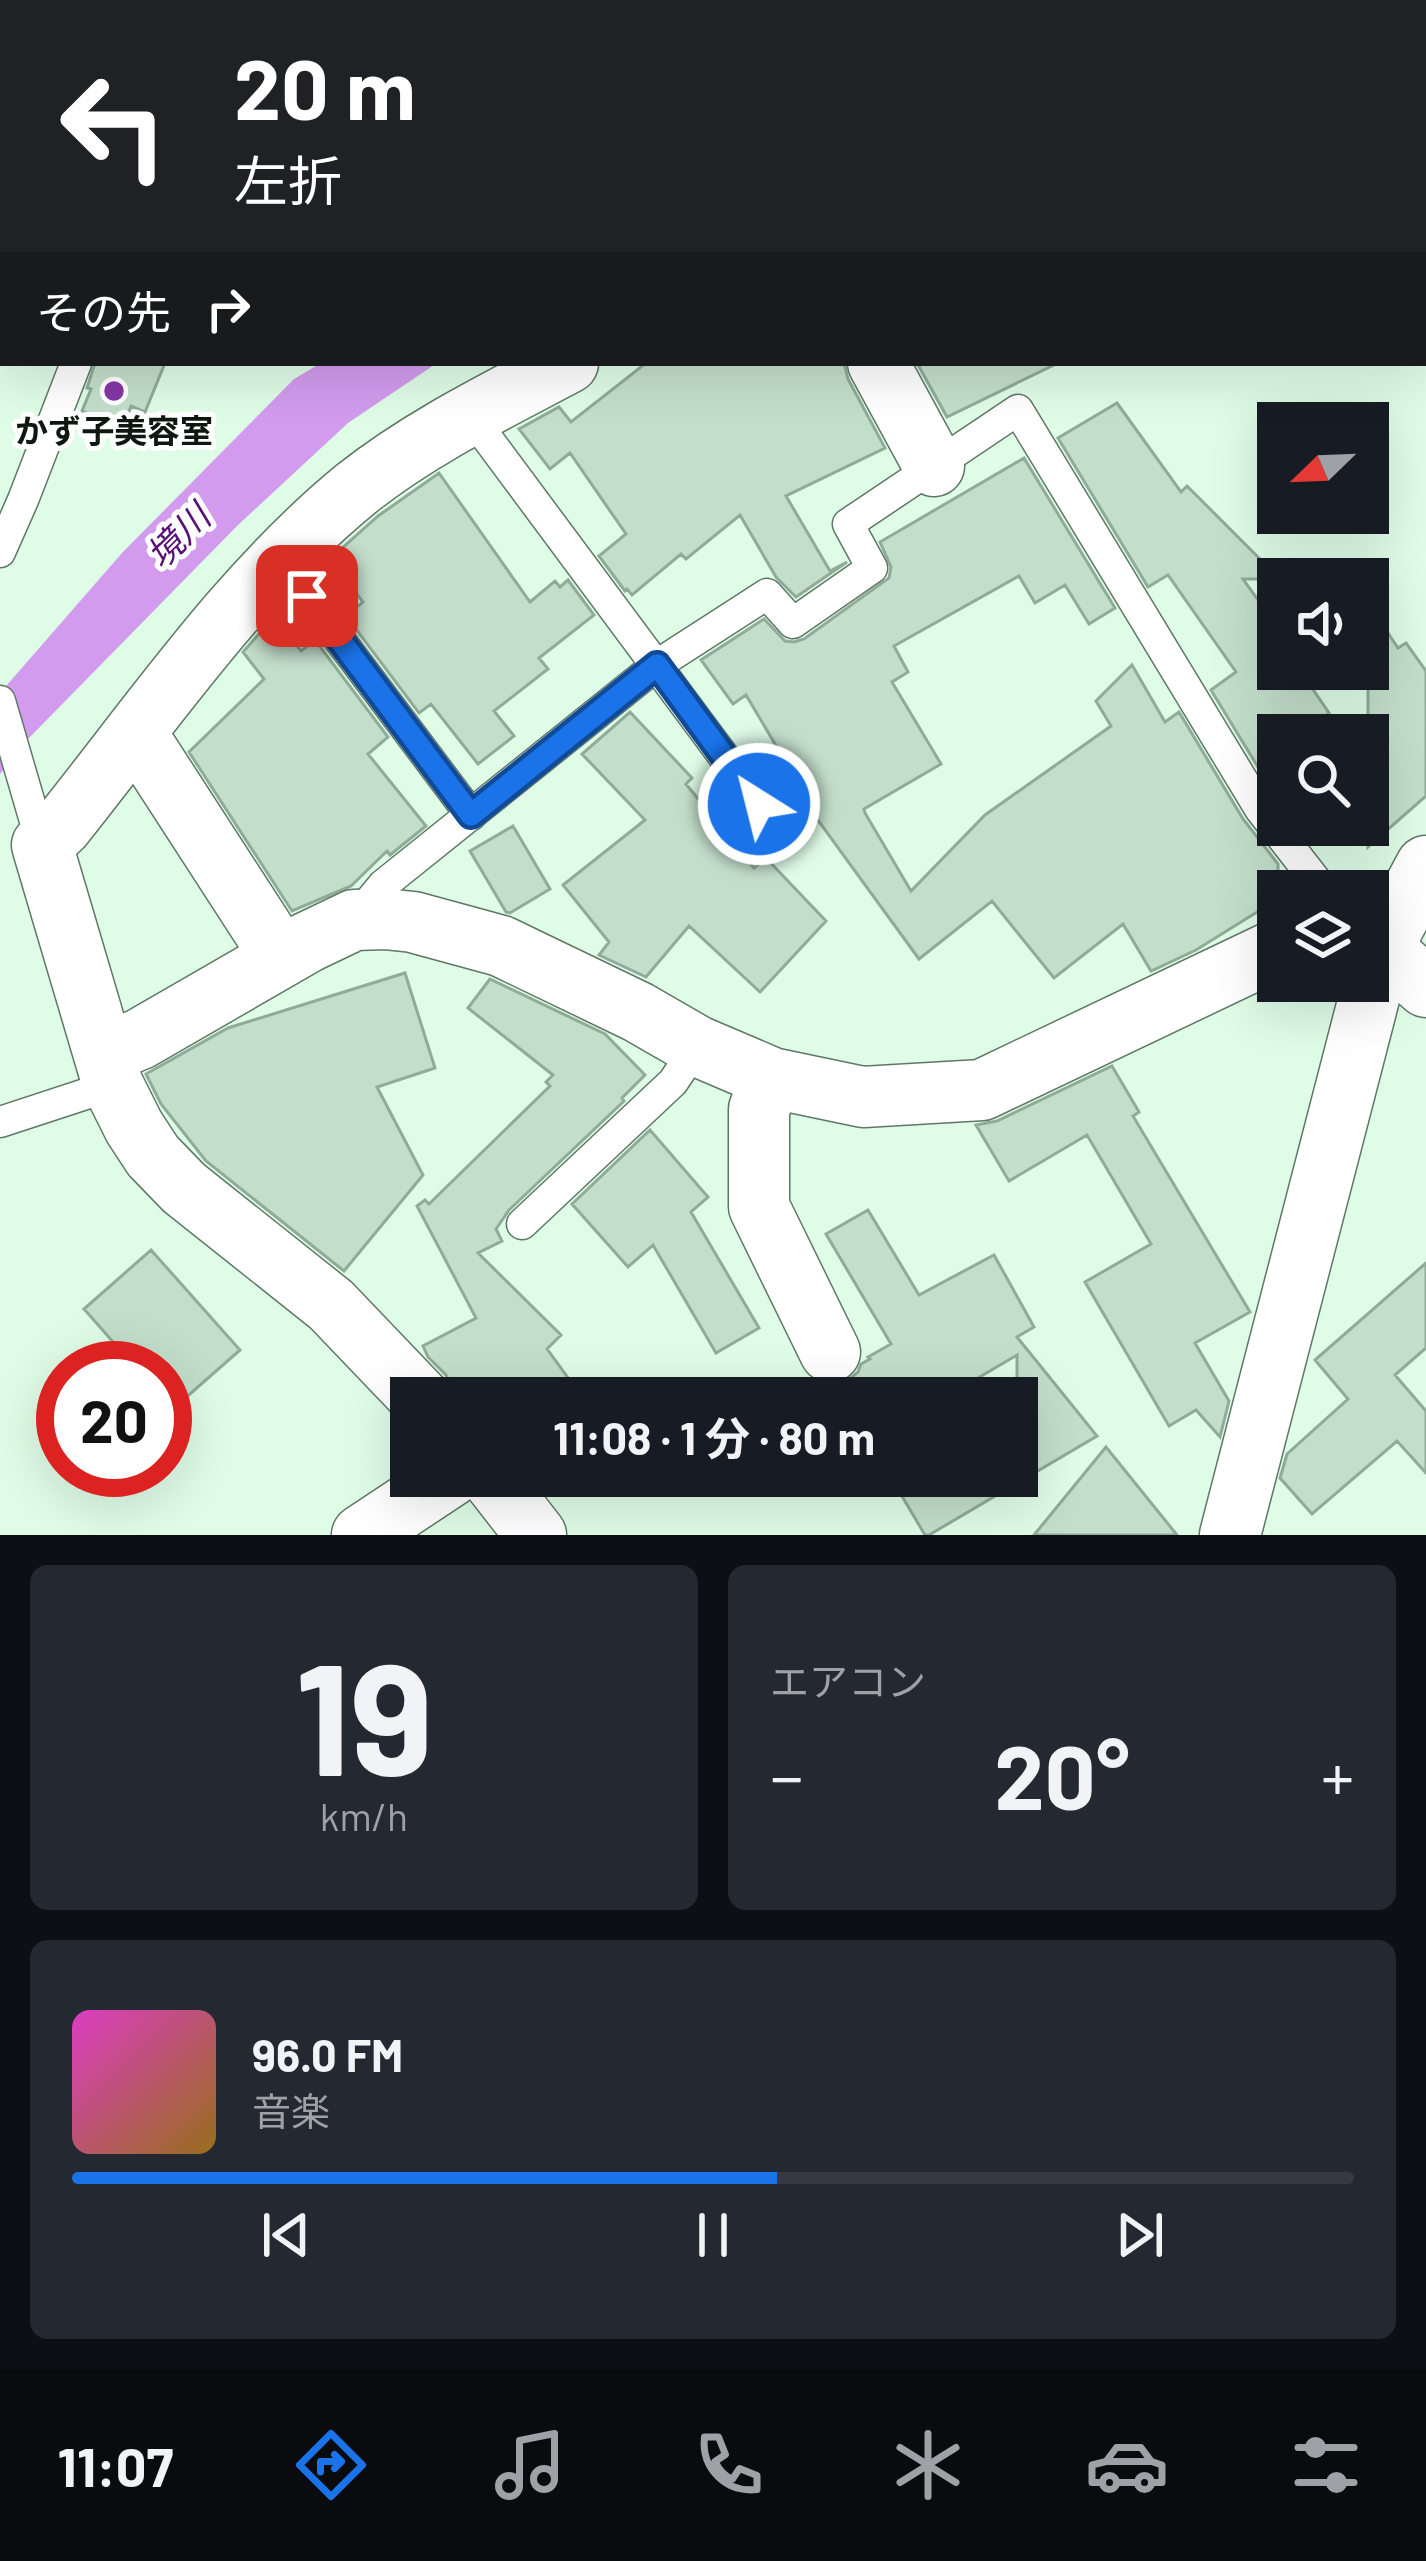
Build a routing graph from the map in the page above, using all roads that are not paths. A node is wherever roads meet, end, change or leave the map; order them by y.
1 (75, 366) edge
2 (562, 366) edge
3 (880, 366) edge
4 (470, 415) junction
5 (934, 466) junction
6 (0, 552) edge
7 (279, 559) junction
8 (657, 665) junction
9 (0, 701) edge
10 (136, 733) junction
11 (471, 815) junction
12 (39, 833) junction
13 (784, 839) dead end
14 (1308, 870) edge
15 (1398, 900) edge
16 (354, 920) junction
17 (281, 957) junction
18 (1257, 959) edge
19 (1426, 987) edge
20 (697, 1046) junction
21 (109, 1069) junction
22 (772, 1078) junction
23 (0, 1122) edge
24 (522, 1224) dead end
25 (830, 1352) dead end
26 (400, 1377) edge
27 (419, 1497) edge
28 (506, 1497) edge
29 (362, 1535) edge
30 (536, 1535) edge
31 (1230, 1535) edge

1 - 6 lane
2 - 4 street
3 - 5 street
4 - 7 street
4 - 8 lane
5 - 8 lane
5 - 14 lane
7 - 10 street
7 - 11 lane
8 - 11 lane
8 - 13 lane
9 - 12 lane
10 - 12 street
10 - 17 street
11 - 16 lane
12 - 21 street
15 - 19 street
15 - 31 street
16 - 17 street
16 - 20 street
17 - 21 street
18 - 22 street
20 - 22 street
20 - 24 lane
21 - 23 lane
21 - 26 street
22 - 25 street
27 - 29 street
28 - 30 street

